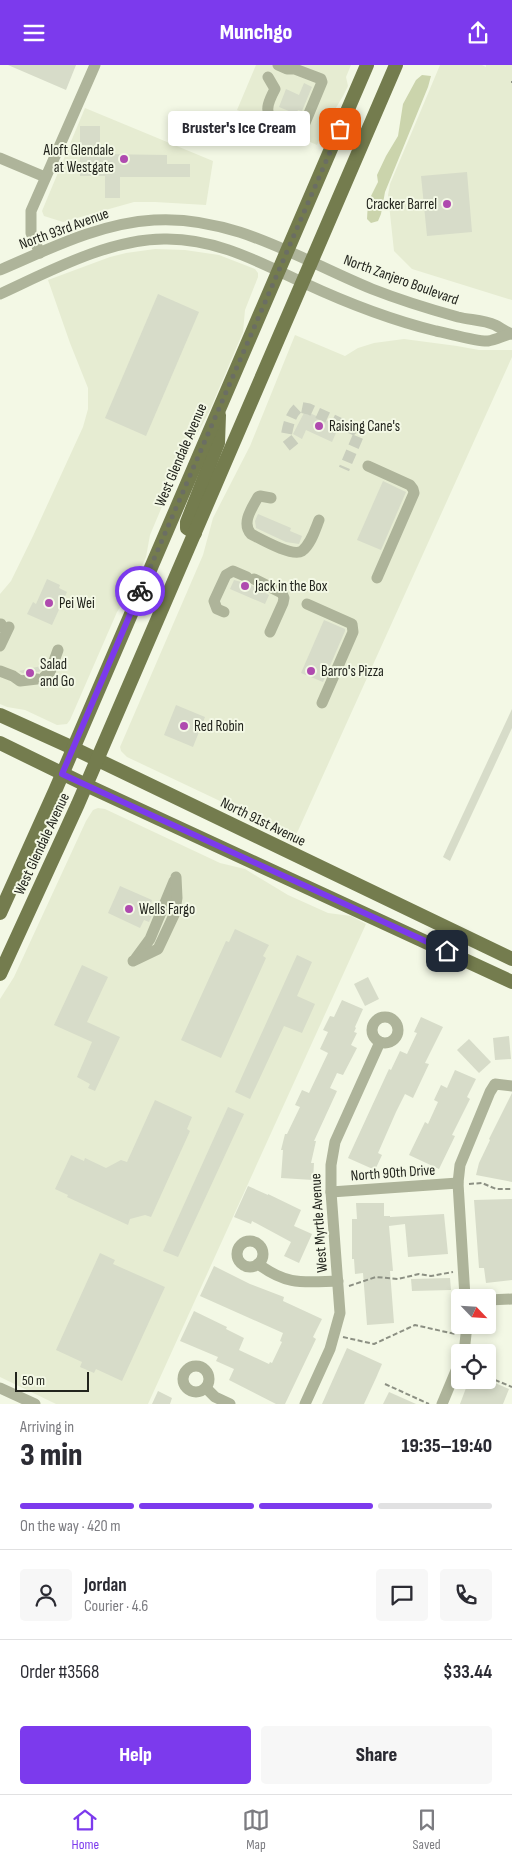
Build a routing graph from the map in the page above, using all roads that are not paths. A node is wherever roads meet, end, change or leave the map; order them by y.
1 (95, 65) edge
2 (278, 65) edge
3 (368, 65) edge
4 (396, 65) edge
5 (268, 77) dead end
6 (0, 158) edge
7 (45, 177) junction
8 (287, 252) junction
9 (40, 253) junction
10 (311, 263) junction
11 (0, 270) edge
12 (280, 270) junction
13 (303, 282) junction
14 (0, 294) edge
15 (511, 334) edge
16 (219, 409) junction
17 (368, 466) dead end
18 (271, 499) dead end
19 (319, 520) dead end
20 (195, 533) junction
21 (377, 578) dead end
22 (307, 604) dead end
23 (224, 612) dead end
24 (3, 626) edge
25 (270, 632) dead end
26 (0, 646) edge
27 (58, 650) dead end
28 (0, 665) edge
29 (0, 671) edge
30 (13, 676) junction
31 (322, 703) dead end
32 (0, 715) edge
33 (0, 743) edge
34 (73, 748) junction
35 (97, 760) junction
36 (62, 774) junction
37 (86, 785) junction
38 (355, 884) junction
39 (345, 904) junction
40 (0, 913) edge
41 (150, 953) joint
42 (512, 959) edge
43 (0, 974) edge
44 (512, 982) edge
45 (380, 1043) dead end
46 (512, 1086) edge
47 (458, 1187) junction
48 (331, 1192) junction
49 (258, 1264) dead end
50 (338, 1285) junction
51 (464, 1289) edge
52 (512, 1299) edge
53 (496, 1300) edge
54 (451, 1382) edge
55 (0, 1388) edge
56 (206, 1388) dead end
57 (35, 1404) edge
58 (230, 1404) edge
59 (305, 1404) edge
60 (442, 1404) edge

1 - 7 street
2 - 5 street
3 - 8 main road, West Glendale Avenue
4 - 10 main road, West Glendale Avenue
6 - 7 street
7 - 9 street
8 - 9 street, North 93rd Avenue
8 - 10 street, North 93rd Avenue
8 - 12 main road, West Glendale Avenue
9 - 11 street, North 93rd Avenue
10 - 13 main road, West Glendale Avenue
10 - 15 street, North Zanjero Boulevard
12 - 13 street
12 - 14 street
12 - 16 main road, West Glendale Avenue
13 - 15 street, North Zanjero Boulevard
13 - 20 main road, West Glendale Avenue
16 - 20 main road
16 - 34 main road, West Glendale Avenue
17 - 21 street
18 - 19 street
20 - 35 main road, West Glendale Avenue
22 - 31 street
23 - 25 street
24 - 26 street
27 - 30 street
28 - 30 street
29 - 30 street
32 - 34 main road, North 91st Avenue
33 - 36 main road
34 - 35 main road, North 91st Avenue
34 - 36 main road, West Glendale Avenue
35 - 37 main road, West Glendale Avenue
35 - 38 main road, North 91st Avenue
36 - 37 main road
36 - 40 main road, West Glendale Avenue
37 - 39 main road
37 - 43 main road, West Glendale Avenue
38 - 39 main road
38 - 42 main road, North 91st Avenue
39 - 44 main road
41 - 41 street
45 - 48 street, West Myrtle Avenue
46 - 47 street
47 - 48 street, North 90th Drive
47 - 51 street
48 - 50 street, West Myrtle Avenue
49 - 50 street
50 - 59 street, West Myrtle Avenue
52 - 53 street
54 - 60 street
55 - 57 street
56 - 58 street

